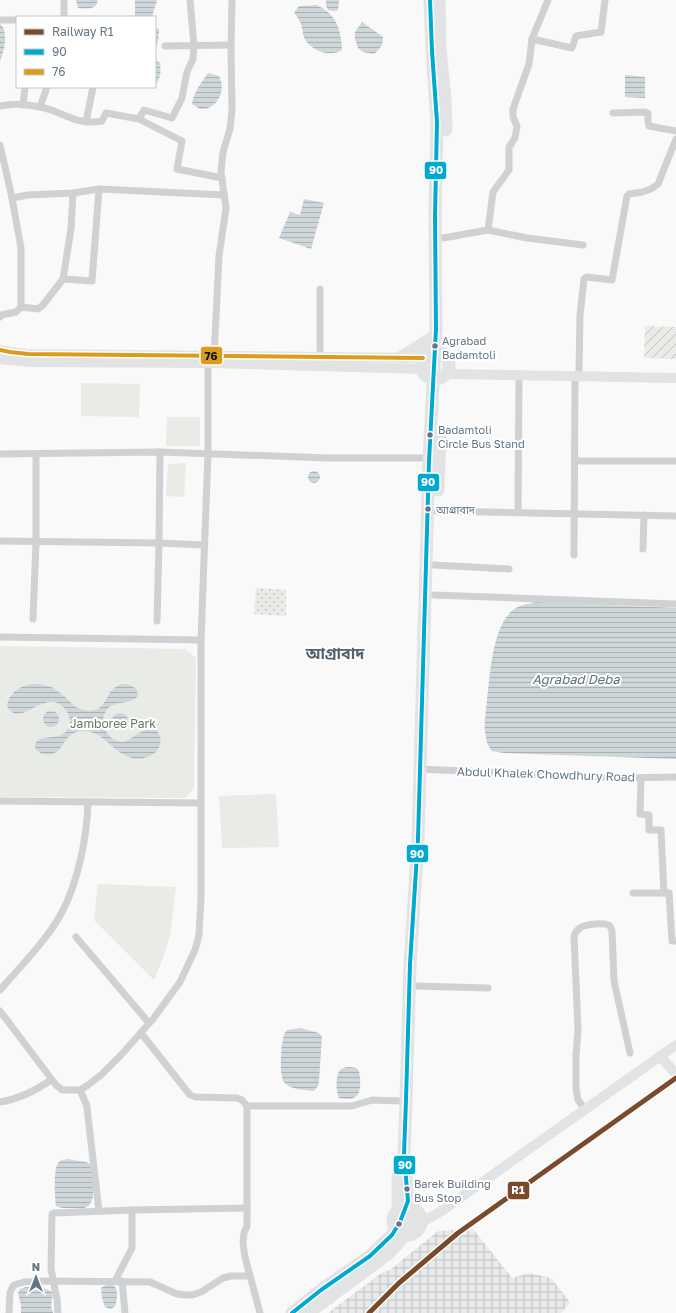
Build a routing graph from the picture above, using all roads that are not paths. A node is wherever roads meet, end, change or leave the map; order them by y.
1 (64, 0) edge
2 (190, 0) edge
3 (428, 0) edge
4 (438, 0) edge
5 (548, 0) edge
6 (605, 0) edge
7 (232, 1) dead end
8 (64, 16) edge
9 (0, 20) edge
10 (16, 20) edge
11 (532, 39) junction
12 (231, 45) junction
13 (165, 46) dead end
14 (194, 46) junction
15 (26, 88) edge
16 (47, 88) edge
17 (93, 88) edge
18 (23, 105) junction
19 (0, 106) edge
20 (40, 107) junction
21 (613, 113) dead end
22 (139, 119) junction
23 (86, 122) junction
24 (676, 131) edge
25 (676, 140) edge
26 (0, 145) edge
27 (222, 178) junction
28 (99, 189) junction
29 (73, 193) junction
30 (224, 195) junction
31 (12, 198) junction
32 (488, 230) junction
33 (443, 238) junction
34 (583, 245) dead end
35 (63, 279) junction
36 (320, 289) dead end
37 (21, 307) junction
38 (0, 317) edge
39 (0, 350) edge
40 (320, 357) junction
41 (402, 357) junction
42 (0, 359) edge
43 (211, 360) junction
44 (435, 363) junction
45 (676, 371) edge
46 (577, 374) junction
47 (519, 375) junction
48 (676, 378) edge
49 (160, 452) junction
50 (208, 453) junction
51 (0, 454) edge
52 (36, 454) junction
53 (427, 458) junction
54 (575, 461) junction
55 (676, 461) edge
56 (436, 511) junction
57 (518, 512) junction
58 (574, 513) junction
59 (644, 515) junction
60 (676, 516) edge
61 (0, 541) edge
62 (36, 542) junction
63 (160, 544) junction
64 (204, 545) junction
65 (643, 549) dead end
66 (574, 555) dead end
67 (434, 565) junction
68 (509, 569) dead end
69 (434, 596) junction
70 (676, 604) edge
71 (33, 618) dead end
72 (158, 621) dead end
73 (0, 637) edge
74 (201, 640) junction
75 (421, 769) junction
76 (676, 777) edge
77 (641, 778) junction
78 (0, 801) edge
79 (88, 802) junction
80 (201, 804) junction
81 (633, 893) dead end
82 (664, 893) junction
83 (76, 937) dead end
84 (676, 941) edge
85 (416, 986) junction
86 (488, 988) dead end
87 (0, 990) edge
88 (0, 1011) edge
89 (149, 1023) junction
90 (141, 1033) junction
91 (676, 1045) edge
92 (630, 1053) dead end
93 (660, 1056) junction
94 (676, 1074) edge
95 (52, 1080) junction
96 (80, 1090) junction
97 (401, 1101) junction
98 (0, 1102) edge
99 (247, 1106) junction
100 (585, 1109) junction
101 (247, 1208) junction
102 (414, 1209) junction
103 (132, 1210) junction
104 (99, 1211) junction
105 (398, 1211) junction
106 (421, 1223) junction
107 (405, 1235) junction
108 (250, 1276) junction
109 (118, 1281) junction
110 (53, 1282) junction
111 (9, 1313) edge
112 (58, 1313) edge
113 (125, 1313) edge
114 (260, 1313) edge
115 (292, 1313) edge
116 (304, 1313) edge
117 (308, 1313) edge

1 - 8 street
2 - 14 street
3 - 44 highway
3 - 115 highway
4 - 33 highway
4 - 116 highway
5 - 11 street
6 - 11 street
7 - 12 street
9 - 10 street
11 - 32 street
12 - 14 street
12 - 27 street
13 - 14 street
14 - 22 street
15 - 18 street
16 - 20 street
17 - 23 street
18 - 19 street
18 - 20 street
20 - 23 street
21 - 24 street
22 - 23 street
22 - 27 street
25 - 46 street
26 - 31 street
27 - 30 street
28 - 29 street
28 - 30 street
28 - 35 street
29 - 31 street
29 - 35 street
30 - 43 street
31 - 37 street
32 - 33 street
32 - 34 street
33 - 44 highway
35 - 37 street
36 - 40 street
37 - 38 street
39 - 43 main road
40 - 41 main road
40 - 43 main road
41 - 44 highway
41 - 44 main road
42 - 43 main road
43 - 44 main road
43 - 50 street
44 - 46 main road
44 - 47 main road
44 - 53 highway
44 - 56 highway
45 - 46 main road
46 - 47 main road
46 - 48 main road
46 - 54 street
47 - 57 street
49 - 50 street
49 - 52 street
49 - 63 street
50 - 53 street
50 - 64 street
51 - 52 street
52 - 62 street
53 - 75 highway
54 - 55 street
54 - 58 street
56 - 57 street
56 - 67 highway
57 - 58 street
58 - 59 street
58 - 66 street
59 - 60 street
59 - 65 street
61 - 62 street
62 - 63 street
62 - 71 street
63 - 64 street
63 - 72 street
64 - 74 street
67 - 68 street
67 - 69 highway
69 - 70 street
69 - 75 highway
73 - 74 street
74 - 80 street
75 - 77 street, Abdul Khalek Chowdhury Road
75 - 85 highway
75 - 97 highway
76 - 77 street, Abdul Khalek Chowdhury Road
77 - 82 street
78 - 79 street
79 - 80 street
79 - 87 street
80 - 89 street
81 - 82 street
82 - 84 street
83 - 89 street
85 - 86 street
85 - 102 highway
88 - 95 street
89 - 90 street
90 - 96 street
90 - 99 street
91 - 93 main road
92 - 100 street
93 - 94 main road
93 - 100 main road
95 - 96 street
95 - 98 street
96 - 104 street
97 - 99 street
97 - 105 highway
99 - 101 street
100 - 106 main road
101 - 103 street
101 - 108 street
102 - 105 highway
102 - 106 highway
103 - 104 street
103 - 109 street
104 - 110 street
105 - 107 highway
106 - 107 highway
107 - 117 highway
108 - 109 street
108 - 114 street
109 - 110 street
109 - 113 street
110 - 111 street
110 - 112 street

